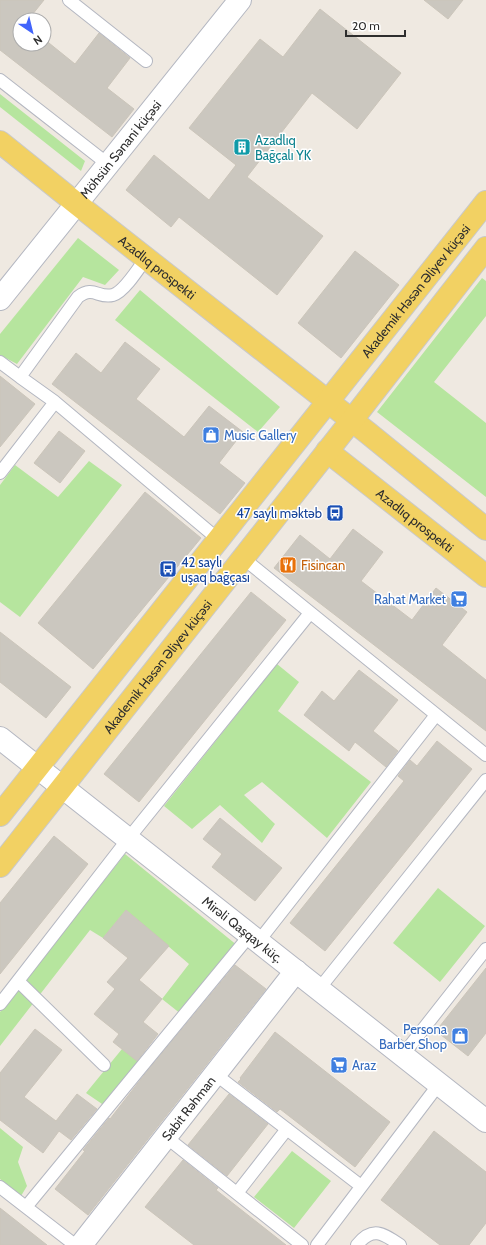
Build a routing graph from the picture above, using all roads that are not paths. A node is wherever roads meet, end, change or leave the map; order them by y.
1 (69, 0) edge
2 (240, 0) edge
3 (146, 61) dead end
4 (0, 80) edge
5 (0, 142) edge
6 (109, 165) junction
7 (486, 202) edge
8 (76, 204) junction
9 (486, 248) edge
10 (146, 258) junction
11 (0, 299) edge
12 (0, 362) edge
13 (20, 377) junction
14 (322, 397) junction
15 (55, 402) junction
16 (360, 427) junction
17 (329, 461) junction
18 (0, 473) edge
19 (486, 529) edge
20 (219, 540) junction
21 (243, 558) junction
22 (486, 576) edge
23 (310, 613) junction
24 (436, 715) junction
25 (0, 738) edge
26 (486, 755) edge
27 (37, 768) junction
28 (486, 780) edge
29 (62, 788) junction
30 (0, 815) edge
31 (128, 839) junction
32 (0, 866) edge
33 (254, 938) junction
34 (486, 949) edge
35 (296, 971) junction
36 (18, 981) junction
37 (319, 989) junction
38 (0, 1004) edge
39 (402, 1056) junction
40 (104, 1065) dead end
41 (215, 1074) junction
42 (439, 1084) junction
43 (486, 1120) edge
44 (287, 1129) junction
45 (166, 1137) junction
46 (361, 1186) junction
47 (0, 1187) edge
48 (237, 1193) junction
49 (26, 1207) junction
50 (75, 1245) edge
51 (81, 1245) edge
52 (302, 1245) edge
53 (317, 1245) edge
54 (357, 1245) edge
55 (400, 1245) edge

1 - 3 lane
2 - 6 street, Möhsün Sənani küçəsi
4 - 6 lane
5 - 8 main road, Azadlıq prospekti
6 - 8 street, Möhsün Sənani küçəsi
7 - 14 main road, Akademik Həsən Əliyev küçəsi
8 - 10 main road, Azadlıq prospekti
8 - 11 street, Möhsün Sənani küçəsi
9 - 16 main road, Akademik Həsən Əliyev küçəsi
10 - 13 lane
10 - 14 main road, Azadlıq prospekti
12 - 13 lane
13 - 15 lane
14 - 16 main road, Azadlıq prospekti
14 - 20 main road, Akademik Həsən Əliyev küçəsi
15 - 18 lane
15 - 20 lane
16 - 17 main road, Akademik Həsən Əliyev küçəsi
16 - 19 main road
17 - 21 main road, Akademik Həsən Əliyev küçəsi
17 - 22 main road, Azadlıq prospekti
20 - 27 main road
21 - 23 lane
21 - 29 main road, Akademik Həsən Əliyev küçəsi
23 - 24 lane
23 - 31 lane
24 - 26 lane
24 - 33 lane
25 - 27 street, Mirəli Qaşqay küç.
27 - 29 street, Mirəli Qaşqay küç.
27 - 30 main road
28 - 37 lane
29 - 31 street, Mirəli Qaşqay küç.
29 - 32 main road, Akademik Həsən Əliyev küçəsi
31 - 33 street, Mirəli Qaşqay küç.
31 - 36 lane
33 - 35 street, Mirəli Qaşqay küç.
33 - 49 lane
34 - 39 lane
35 - 37 street, Mirəli Qaşqay küç.
35 - 41 street, Sabit Rəhman
36 - 38 lane
36 - 40 lane
37 - 39 street, Mirəli Qaşqay küç.
39 - 42 street, Mirəli Qaşqay küç.
41 - 44 lane
41 - 45 street, Sabit Rəhman
42 - 43 street, Mirəli Qaşqay küç.
42 - 46 lane
44 - 46 lane
44 - 48 lane
45 - 48 lane
45 - 51 street, Sabit Rəhman
46 - 53 lane
47 - 49 lane
48 - 52 lane
49 - 50 lane
54 - 55 lane

